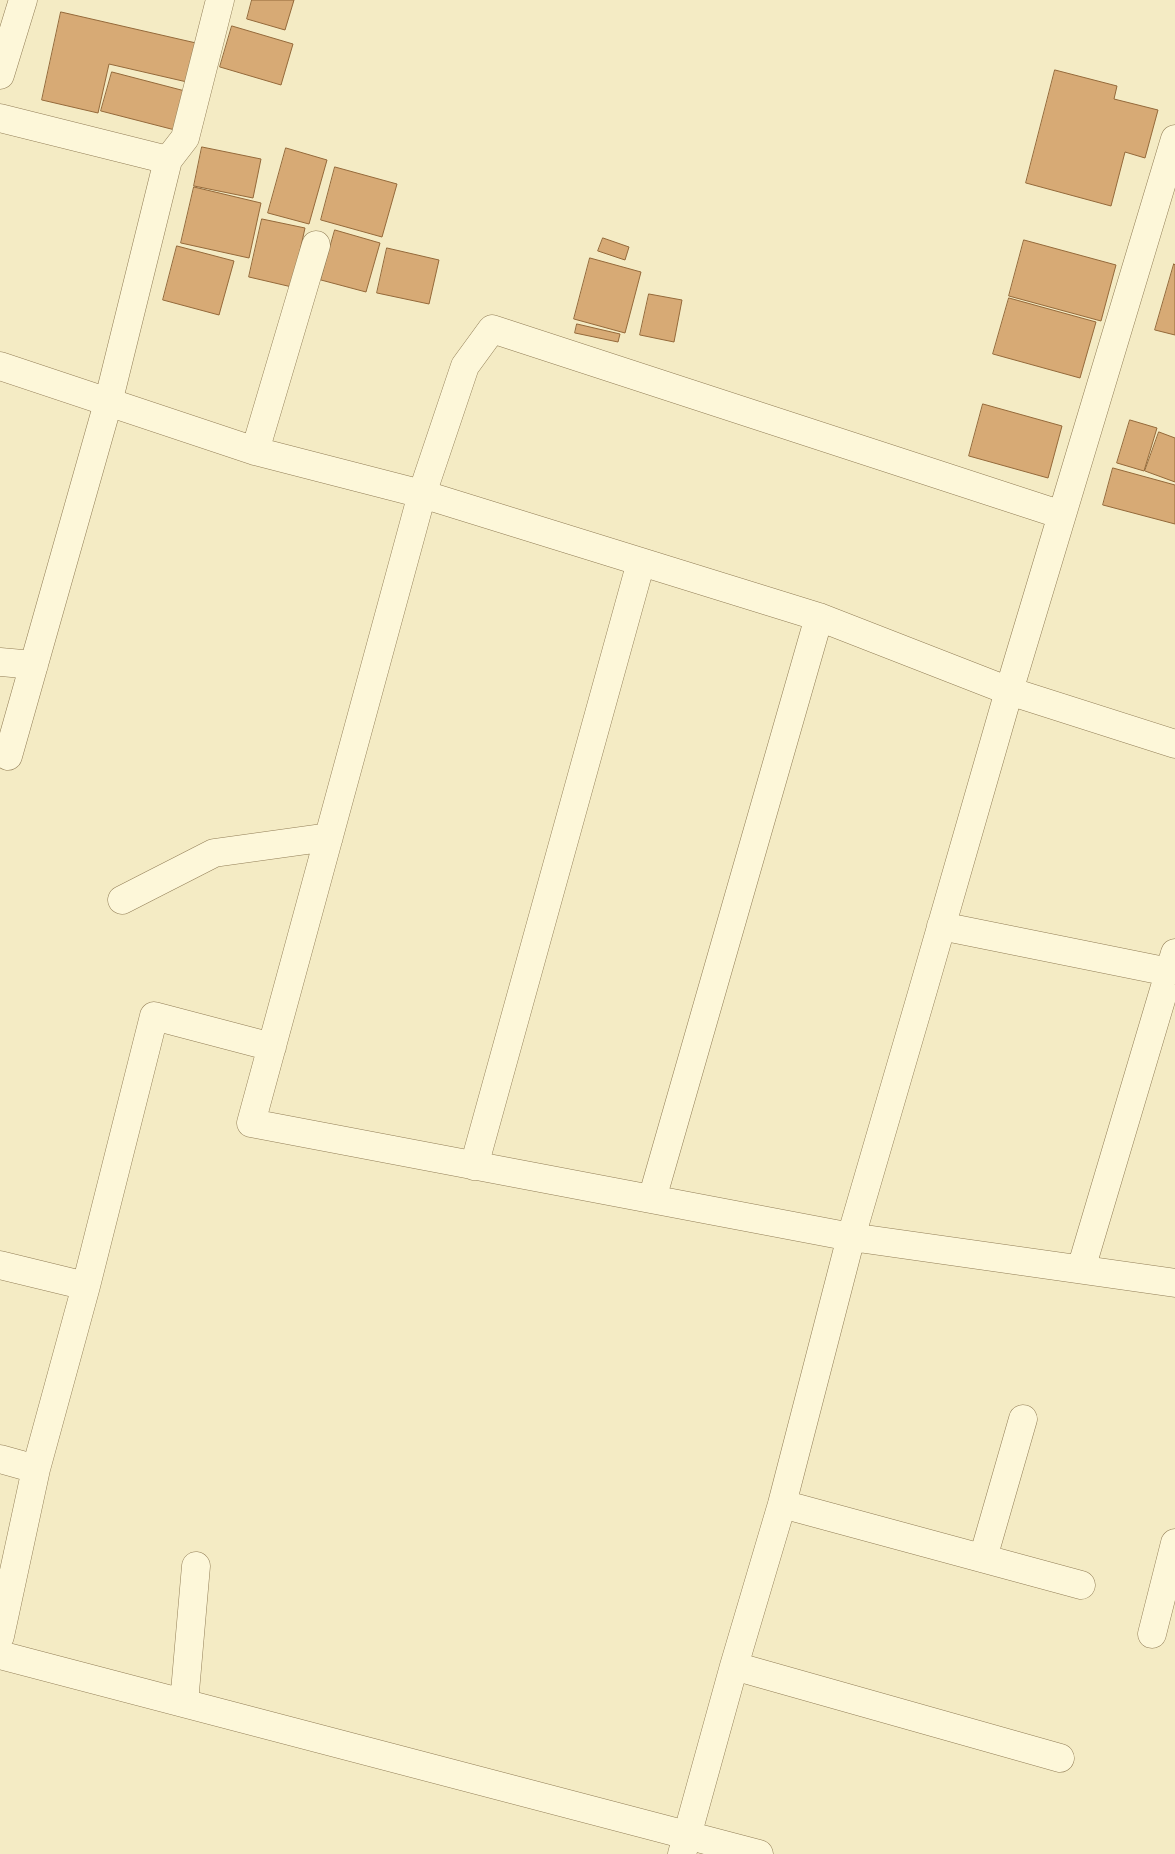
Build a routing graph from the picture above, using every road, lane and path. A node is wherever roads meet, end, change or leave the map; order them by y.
1 (22, 0) edge
2 (220, 0) edge
3 (0, 75) edge
4 (0, 118) edge
5 (1175, 138) edge
6 (168, 160) junction
7 (316, 245) dead end
8 (0, 366) edge
9 (108, 403) junction
10 (255, 451) junction
11 (422, 494) junction
12 (1062, 515) junction
13 (641, 562) junction
14 (819, 617) junction
15 (0, 662) edge
16 (34, 665) junction
17 (1008, 691) junction
18 (1175, 744) edge
19 (8, 756) dead end
20 (329, 837) junction
21 (122, 900) dead end
22 (941, 926) junction
23 (1172, 963) edge
24 (272, 1047) junction
25 (474, 1166) junction
26 (652, 1199) junction
27 (852, 1238) junction
28 (0, 1264) edge
29 (1081, 1269) junction
30 (1175, 1282) edge
31 (86, 1286) junction
32 (1023, 1419) dead end
33 (0, 1459) edge
34 (36, 1469) junction
35 (782, 1504) junction
36 (1175, 1543) edge
37 (983, 1558) junction
38 (196, 1566) dead end
39 (1081, 1585) dead end
40 (1169, 1591) edge
41 (1152, 1634) dead end
42 (0, 1636) edge
43 (0, 1655) edge
44 (734, 1666) junction
45 (184, 1703) junction
46 (1060, 1758) dead end
47 (685, 1844) edge
48 (759, 1854) edge

1 - 3 street
2 - 6 street
4 - 6 street
5 - 12 street
6 - 9 street
7 - 10 street
8 - 9 street
9 - 10 street
9 - 16 street
10 - 11 street
11 - 12 street
11 - 13 street
11 - 20 street
12 - 17 street
13 - 14 street
13 - 25 street
14 - 17 street
14 - 26 street
15 - 16 street
16 - 19 street
17 - 18 street
17 - 22 street
20 - 21 street
20 - 24 street
22 - 23 street
22 - 27 street
23 - 29 street
24 - 25 street
24 - 31 street
25 - 26 street
26 - 27 street
27 - 29 street
27 - 35 street
28 - 31 street
29 - 30 street
31 - 34 street
32 - 37 street
33 - 34 street
34 - 42 street
35 - 37 street
35 - 44 street
36 - 40 street
37 - 39 street
38 - 45 street
40 - 41 street
43 - 45 street
44 - 46 street
44 - 47 street
45 - 47 street
47 - 48 street

